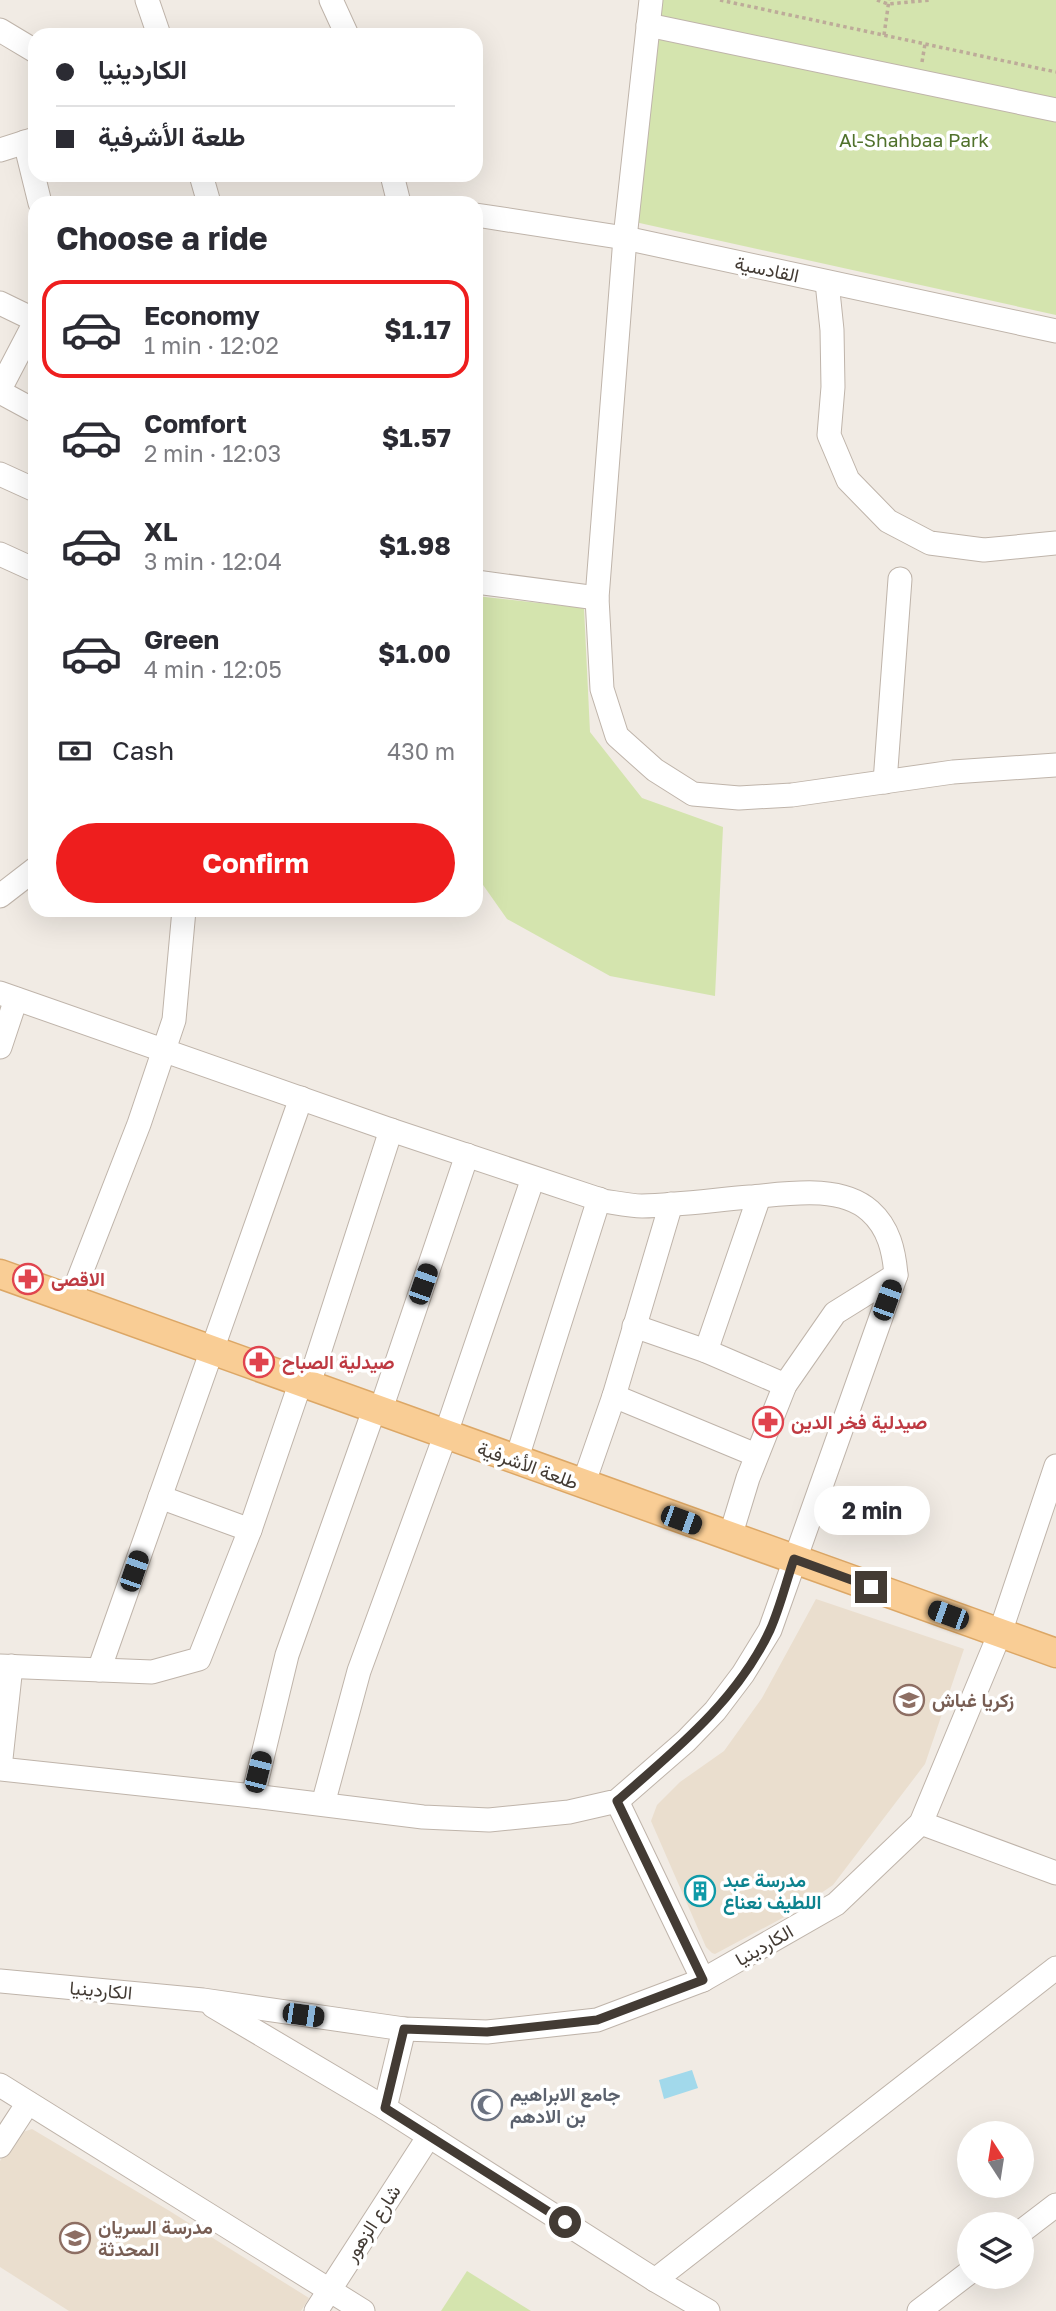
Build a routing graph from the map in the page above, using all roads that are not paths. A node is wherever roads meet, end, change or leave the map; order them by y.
1 (147, 0) edge
2 (331, 0) edge
3 (651, 0) edge
4 (649, 25) junction
5 (157, 28) edge
6 (344, 28) edge
7 (0, 30) edge
8 (28, 47) edge
9 (1056, 110) edge
10 (28, 142) edge
11 (0, 150) edge
12 (483, 216) edge
13 (625, 238) junction
14 (827, 282) junction
15 (0, 303) edge
16 (28, 317) edge
17 (1056, 331) edge
18 (28, 335) edge
19 (0, 391) edge
20 (28, 407) edge
21 (0, 474) edge
22 (28, 487) edge
23 (1056, 544) edge
24 (0, 554) edge
25 (28, 567) edge
26 (900, 579) dead end
27 (483, 583) edge
28 (597, 598) junction
29 (1056, 765) edge
30 (885, 782) junction
31 (28, 874) edge
32 (0, 896) edge
33 (183, 917) edge
34 (8, 996) edge
35 (0, 1047) edge
36 (164, 1049) junction
37 (301, 1098) junction
38 (391, 1130) junction
39 (467, 1155) junction
40 (533, 1178) junction
41 (759, 1197) junction
42 (599, 1199) junction
43 (671, 1204) junction
44 (0, 1275) edge
45 (896, 1275) junction
46 (70, 1301) junction
47 (634, 1326) junction
48 (210, 1351) junction
49 (706, 1351) junction
50 (304, 1385) junction
51 (785, 1385) junction
52 (614, 1396) junction
53 (377, 1411) junction
54 (445, 1436) junction
55 (756, 1455) junction
56 (516, 1461) junction
57 (1056, 1466) edge
58 (583, 1485) junction
59 (160, 1497) junction
60 (250, 1530) junction
61 (730, 1537) junction
62 (794, 1559) junction
63 (1000, 1633) junction
64 (1056, 1653) edge
65 (5, 1666) edge
66 (99, 1670) junction
67 (0, 1769) edge
68 (253, 1796) junction
69 (617, 1801) junction
70 (323, 1804) junction
71 (921, 1823) junction
72 (1056, 1873) edge
73 (1056, 1968) edge
74 (703, 1980) junction
75 (0, 1981) edge
76 (203, 2000) junction
77 (404, 2029) junction
78 (0, 2085) edge
79 (28, 2103) junction
80 (385, 2108) junction
81 (429, 2136) junction
82 (0, 2146) edge
83 (1056, 2204) edge
84 (1034, 2221) edge
85 (655, 2280) junction
86 (957, 2282) edge
87 (329, 2289) junction
88 (316, 2311) edge
89 (363, 2311) edge
90 (708, 2311) edge
91 (919, 2311) edge

1 - 5 street
2 - 6 street
3 - 4 street
4 - 9 street
4 - 13 street
7 - 8 street
10 - 11 street
12 - 13 street, القادسية
13 - 14 street, القادسية
13 - 28 street
14 - 17 street, القادسية
14 - 23 street
15 - 16 street
18 - 19 street
19 - 20 street
21 - 22 street
24 - 25 street
26 - 30 street
27 - 28 street
28 - 30 street
29 - 30 street
31 - 32 street
33 - 36 street
34 - 35 street
34 - 36 street
36 - 37 street
36 - 46 street
37 - 38 street
37 - 48 street
38 - 39 street
38 - 50 street
39 - 40 street
39 - 53 street
40 - 42 street
40 - 54 street
41 - 43 street
41 - 45 street
41 - 49 street
42 - 43 street
42 - 56 street
43 - 47 street
44 - 46 main road, طلعة الأشرفية
45 - 51 street
45 - 62 street
46 - 48 main road, طلعة الأشرفية
47 - 49 street
47 - 52 street
48 - 50 main road, طلعة الأشرفية
48 - 59 street
49 - 51 street
50 - 53 main road, طلعة الأشرفية
50 - 60 street
51 - 55 street
52 - 55 street
52 - 58 street
53 - 54 main road, طلعة الأشرفية
53 - 68 street
54 - 56 main road, طلعة الأشرفية
54 - 70 street
55 - 61 street
56 - 58 main road, طلعة الأشرفية
57 - 63 street, الكاردينيا
58 - 61 main road, طلعة الأشرفية
59 - 60 street
59 - 66 street
60 - 66 street
61 - 62 main road, طلعة الأشرفية
62 - 63 main road, طلعة الأشرفية
62 - 69 street
63 - 64 main road, طلعة الأشرفية
63 - 71 street, الكاردينيا
65 - 66 street
65 - 67 street
67 - 68 street
68 - 70 street
69 - 70 street
69 - 74 street
71 - 72 street
71 - 74 street, الكاردينيا
73 - 85 street
74 - 77 street, الكاردينيا
75 - 76 street, الكاردينيا
76 - 77 street, الكاردينيا
76 - 80 street, الكاردينيا
77 - 80 street
78 - 79 street
79 - 82 street
79 - 87 street
80 - 81 street, الكاردينيا
81 - 85 street, الكاردينيا
81 - 87 street, شارع الزهور
83 - 84 street
85 - 90 street, الكاردينيا
86 - 91 street
87 - 88 street, شارع الزهور
87 - 89 street

